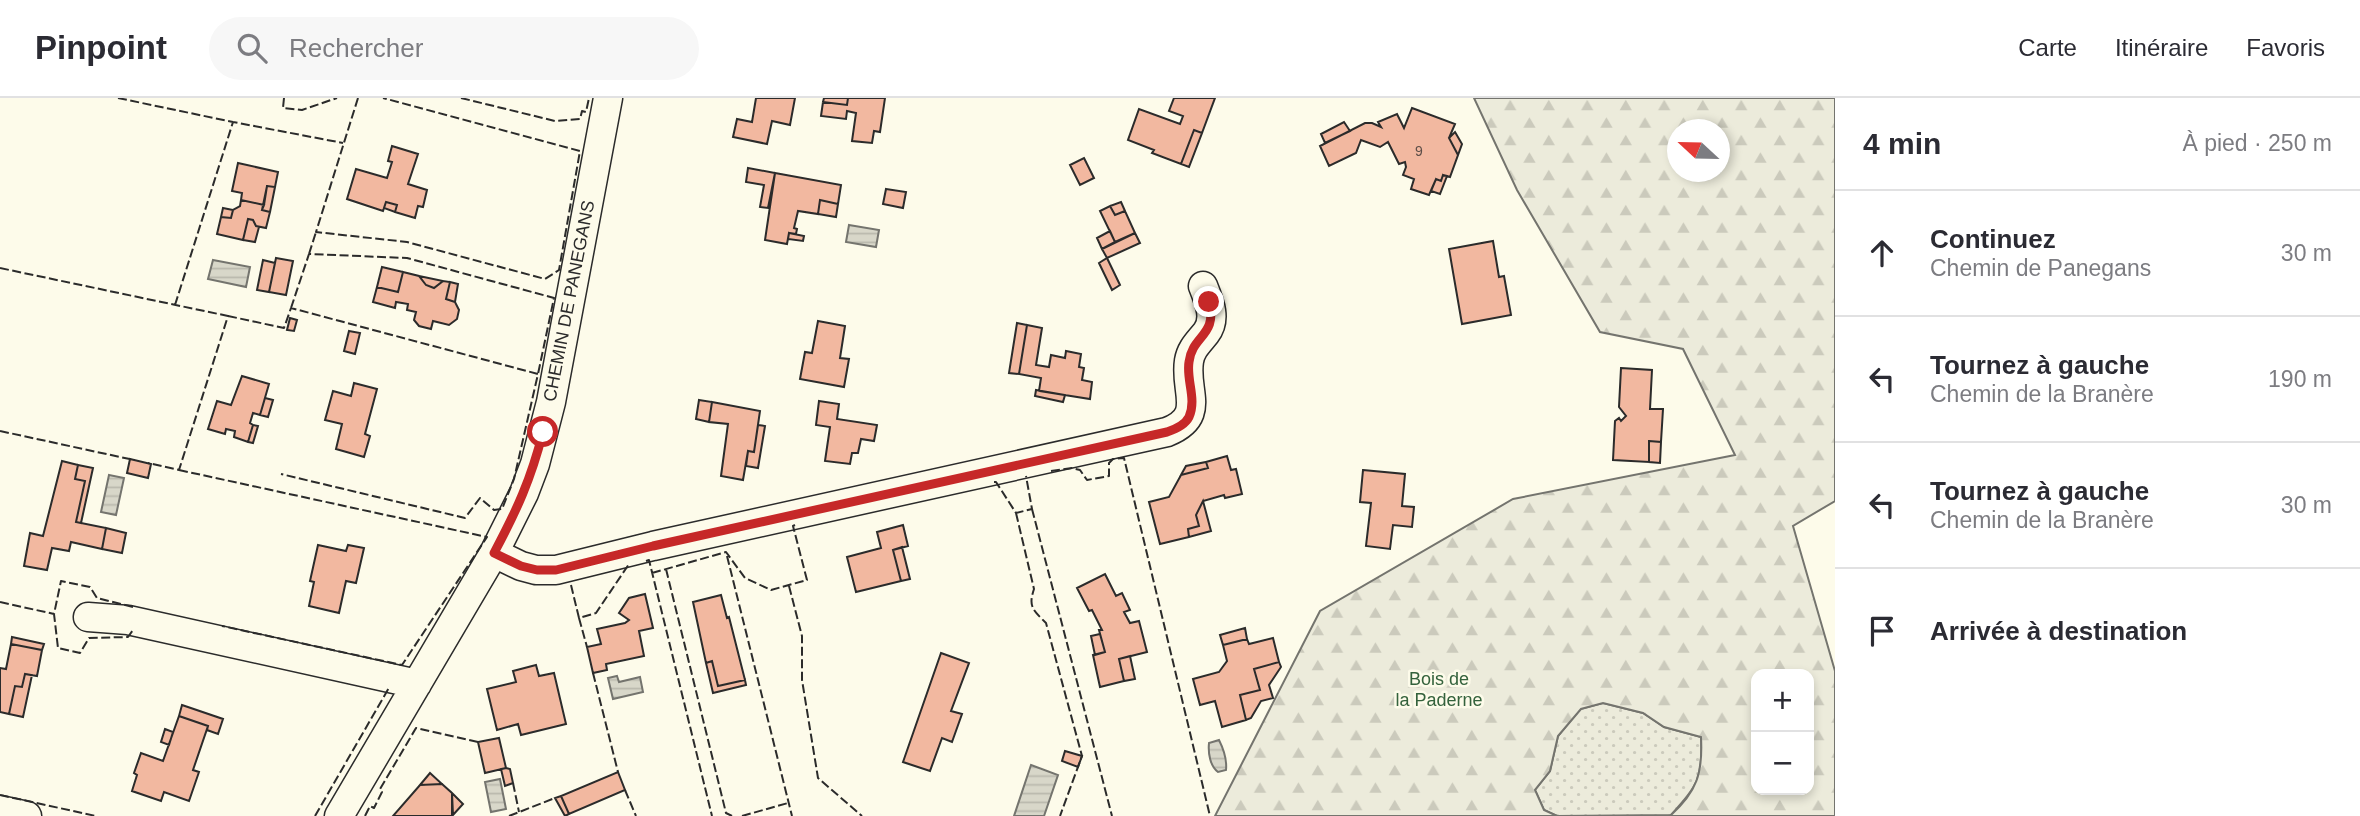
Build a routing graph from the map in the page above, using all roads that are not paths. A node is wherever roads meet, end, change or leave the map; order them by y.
1 (608, 98) edge
2 (1203, 286) dead end
3 (494, 553) junction
4 (88, 617) dead end
5 (417, 684) junction
6 (0, 810) edge
7 (27, 816) edge
8 (339, 816) edge

1 - 3 street, CHEMIN DE PANEGANS
2 - 3 street
3 - 5 street, CHEMIN DE PANEGANS
4 - 5 street
5 - 8 street, CHEMIN DE PANEGANS
6 - 7 street

